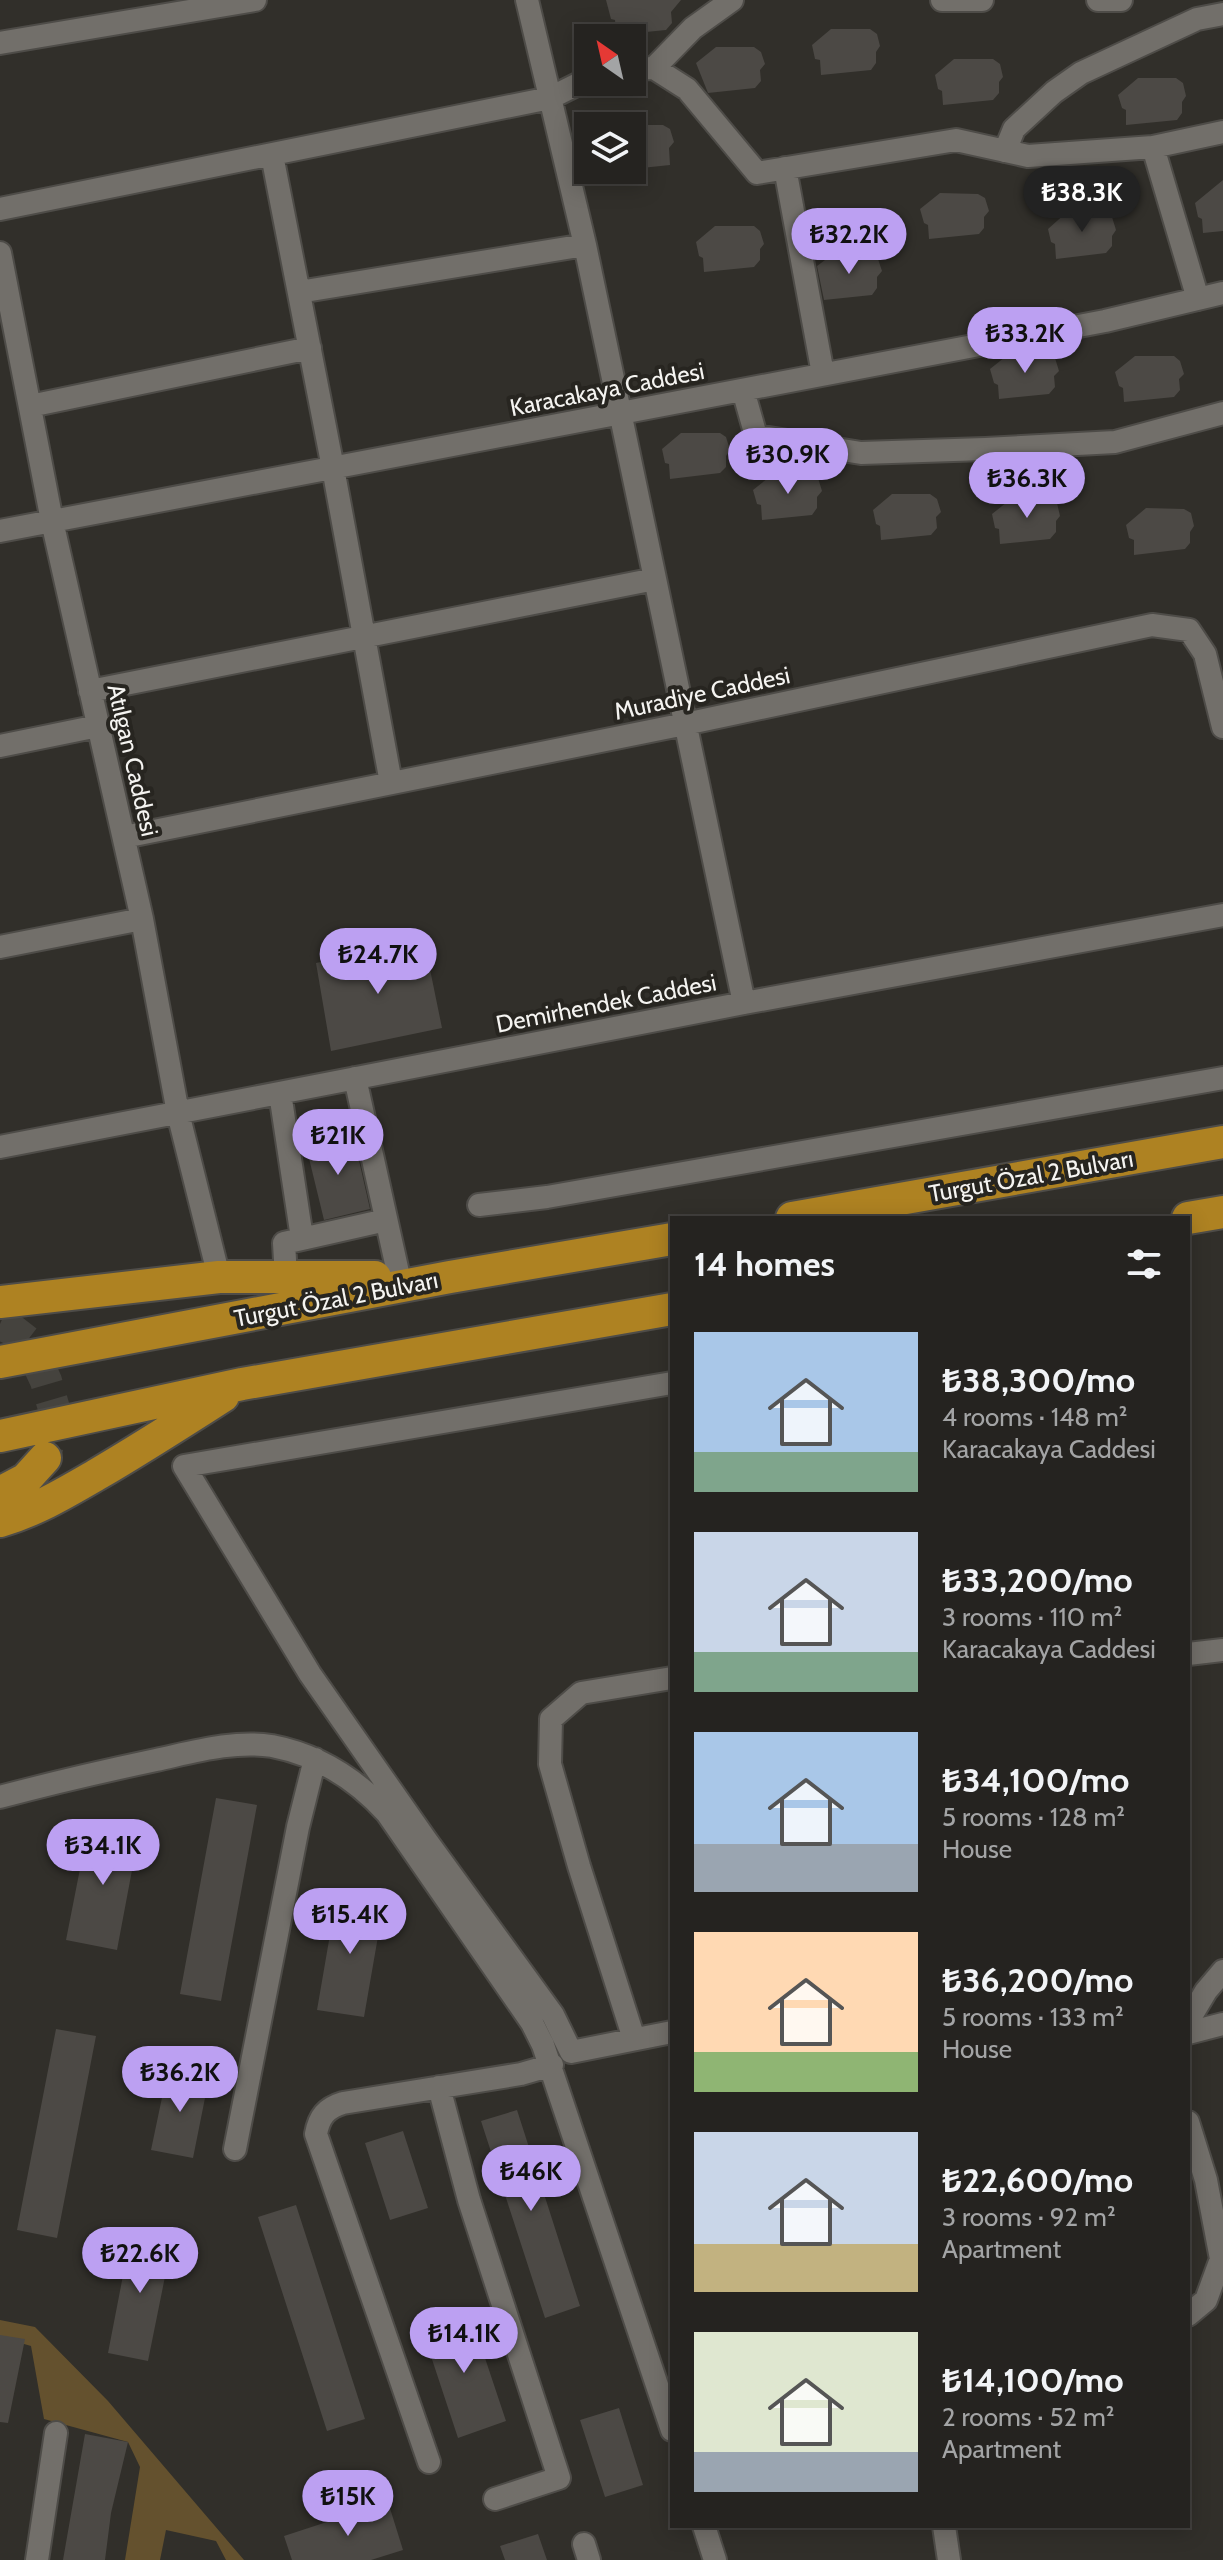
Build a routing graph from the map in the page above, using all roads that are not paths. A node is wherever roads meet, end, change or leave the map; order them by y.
1 (255, 0) edge
2 (527, 0) edge
3 (732, 0) edge
4 (942, 0) edge
5 (982, 0) edge
6 (1098, 0) edge
7 (1121, 0) edge
8 (1223, 14) edge
9 (0, 43) edge
10 (646, 66) edge
11 (646, 69) edge
12 (574, 86) edge
13 (550, 98) junction
14 (1223, 132) edge
15 (1153, 147) junction
16 (1005, 151) junction
17 (272, 155) junction
18 (785, 168) junction
19 (0, 209) edge
20 (585, 245) junction
21 (0, 253) edge
22 (299, 292) junction
23 (1223, 293) edge
24 (1198, 299) junction
25 (8, 339) edge
26 (310, 348) junction
27 (823, 374) junction
28 (743, 390) junction
29 (30, 406) junction
30 (620, 413) junction
31 (1223, 413) edge
32 (333, 468) junction
33 (52, 521) junction
34 (0, 531) edge
35 (655, 579) junction
36 (364, 637) junction
37 (90, 691) junction
38 (685, 724) junction
39 (98, 726) junction
40 (1223, 727) edge
41 (0, 746) edge
42 (391, 783) junction
43 (124, 837) junction
44 (1223, 915) edge
45 (142, 919) junction
46 (0, 947) edge
47 (744, 1003) junction
48 (355, 1078) junction
49 (1223, 1078) edge
50 (280, 1093) junction
51 (178, 1113) junction
52 (1223, 1142) edge
53 (0, 1147) edge
54 (479, 1205) dead end
55 (1223, 1212) edge
56 (803, 1216) edge
57 (1190, 1218) edge
58 (386, 1220) junction
59 (302, 1238) junction
60 (670, 1239) edge
61 (219, 1277) junction
62 (286, 1277) junction
63 (399, 1277) junction
64 (450, 1277) junction
65 (0, 1302) edge
66 (670, 1309) edge
67 (0, 1362) edge
68 (670, 1383) edge
69 (242, 1384) junction
70 (0, 1436) edge
71 (45, 1458) tunnel mouth
72 (0, 1493) edge
73 (0, 1521) edge
74 (1223, 1650) edge
75 (1190, 1654) edge
76 (670, 1678) edge
77 (315, 1759) junction
78 (0, 1797) edge
79 (1223, 1971) edge
80 (1190, 2018) edge
81 (1223, 2024) edge
82 (670, 2032) edge
83 (1190, 2032) edge
84 (634, 2039) junction
85 (552, 2065) junction
86 (439, 2087) junction
87 (1190, 2127) edge
88 (235, 2149) dead end
89 (1214, 2182) edge
90 (1190, 2313) edge
91 (670, 2424) edge
92 (56, 2433) dead end
93 (429, 2462) dead end
94 (495, 2499) dead end
95 (705, 2528) edge
96 (945, 2528) edge
97 (37, 2560) edge
98 (715, 2560) edge
99 (949, 2560) edge

1 - 9 street
2 - 13 street
3 - 10 street
4 - 5 street
6 - 7 street
8 - 16 street
11 - 18 street
12 - 13 street
13 - 17 street
13 - 20 street
14 - 15 street
15 - 16 street
15 - 24 street
16 - 18 street
17 - 19 street
17 - 22 street
18 - 27 street
20 - 22 street
20 - 30 street
21 - 25 street, Atılgan Caddesi
22 - 26 street
23 - 24 street, Karacakaya Caddesi
24 - 27 street, Karacakaya Caddesi
25 - 29 street, Atılgan Caddesi
26 - 29 street
26 - 32 street
27 - 28 street, Karacakaya Caddesi
28 - 30 street, Karacakaya Caddesi
28 - 31 street
29 - 33 street, Atılgan Caddesi
30 - 32 street, Karacakaya Caddesi
30 - 35 street
32 - 33 street, Karacakaya Caddesi
32 - 36 street
33 - 34 street, Karacakaya Caddesi
33 - 37 street, Atılgan Caddesi
35 - 36 street
35 - 38 street
36 - 37 street
36 - 42 street
37 - 39 street, Atılgan Caddesi
38 - 40 street, Muradiye Caddesi
38 - 42 street, Muradiye Caddesi
38 - 47 street
39 - 41 street
39 - 43 street, Atılgan Caddesi
42 - 43 street, Muradiye Caddesi
43 - 45 street, Atılgan Caddesi
44 - 47 street, Demirhendek Caddesi
45 - 46 street
45 - 51 street, Atılgan Caddesi
47 - 48 street, Demirhendek Caddesi
48 - 50 street, Demirhendek Caddesi
48 - 58 street
49 - 54 street
50 - 51 street, Demirhendek Caddesi
50 - 59 street
51 - 53 street, Demirhendek Caddesi
51 - 61 street, Atılgan Caddesi
52 - 56 highway, Turgut Özal 2 Bulvarı
55 - 57 highway
58 - 59 street
58 - 63 street
59 - 62 street
60 - 64 highway, Turgut Özal 2 Bulvarı
61 - 62 highway
61 - 65 highway
62 - 63 highway
63 - 64 highway
64 - 67 highway, Turgut Özal 2 Bulvarı
66 - 69 highway
68 - 84 street
69 - 70 highway
69 - 73 highway
71 - 72 highway
74 - 75 street
76 - 84 street
77 - 78 street
77 - 85 street
77 - 88 street
79 - 80 street
81 - 83 street
82 - 84 street
85 - 86 street
85 - 91 street
86 - 93 street
86 - 94 street
87 - 89 street
89 - 90 street
92 - 97 street
95 - 98 street
96 - 99 street

